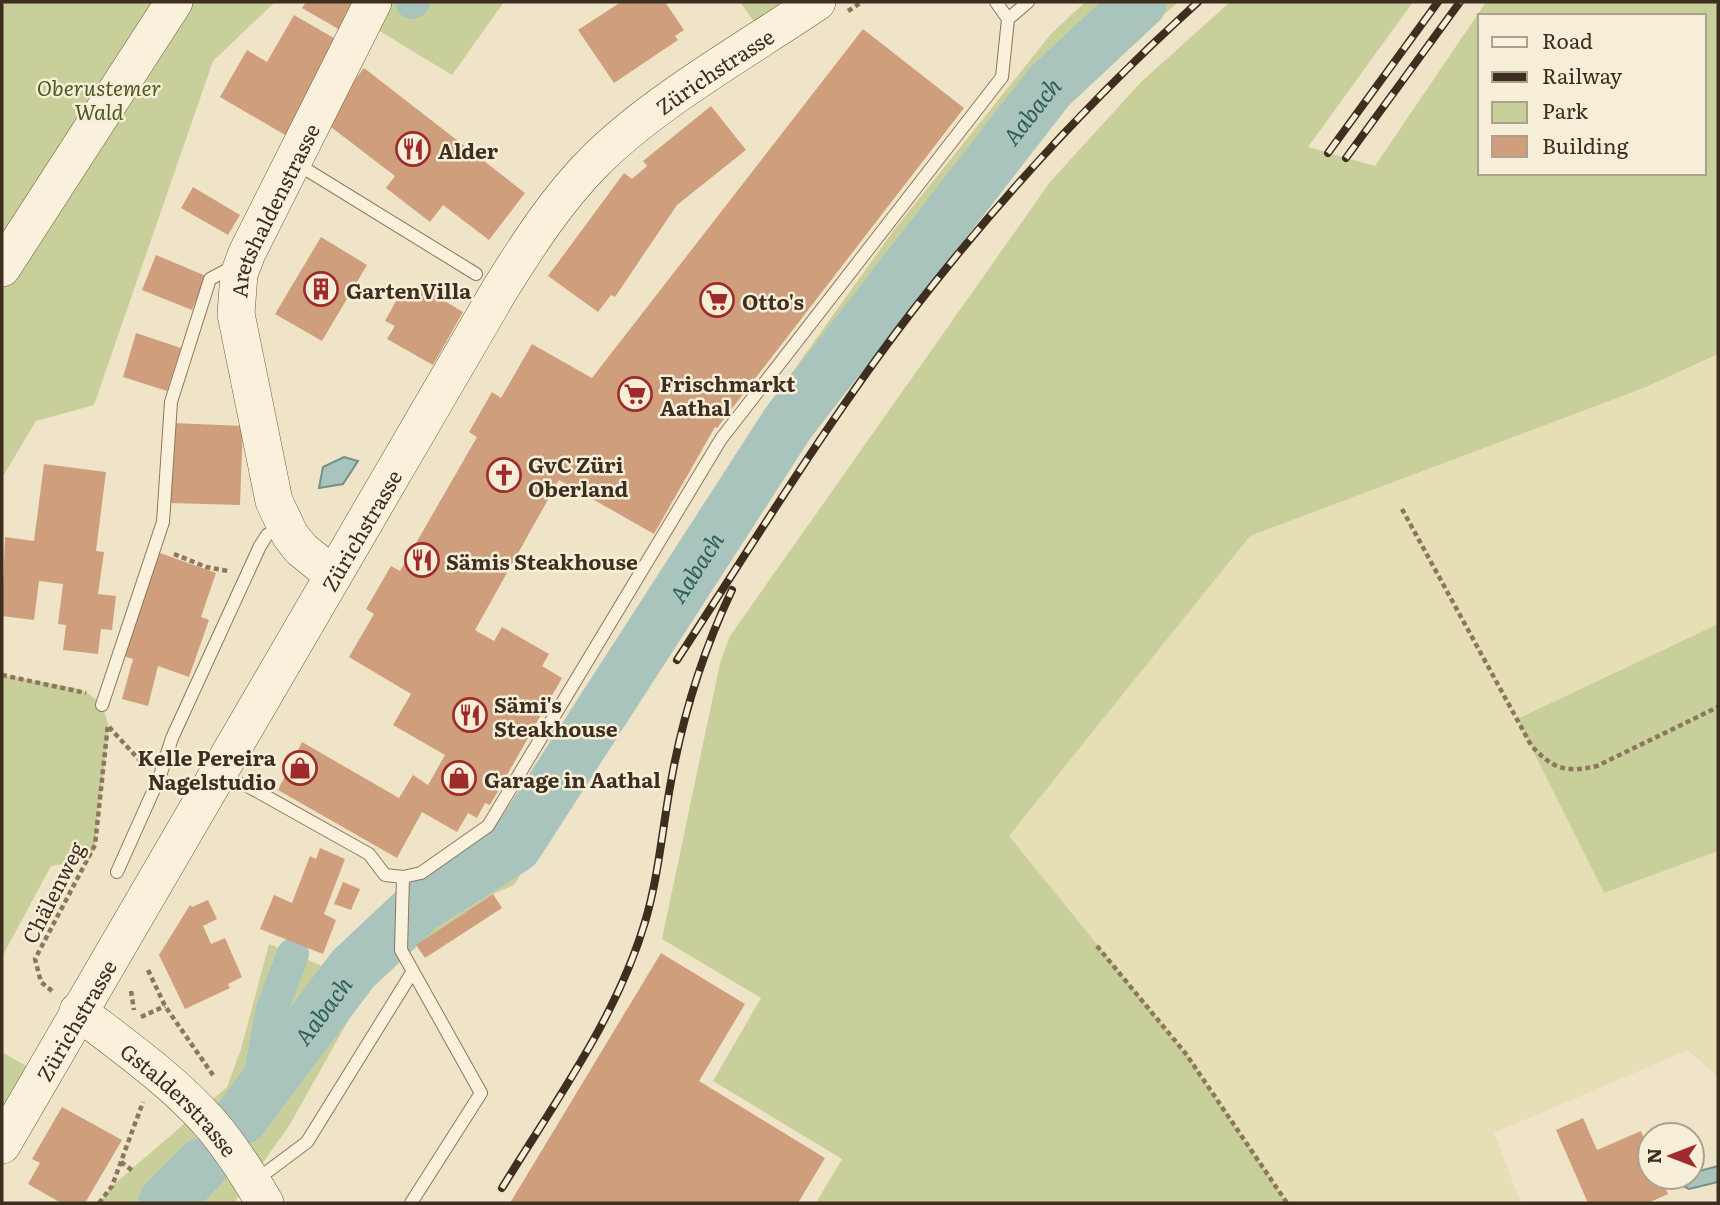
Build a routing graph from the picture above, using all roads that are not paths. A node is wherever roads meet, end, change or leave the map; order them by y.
1 (174, 2) edge
2 (373, 2) edge
3 (996, 2) edge
4 (1028, 2) edge
5 (828, 9) edge
6 (1007, 19) junction
7 (293, 162) junction
8 (2, 268) edge
9 (239, 274) junction
10 (476, 274) dead end
11 (284, 525) junction
12 (333, 575) junction
13 (102, 705) road end
14 (244, 784) dead end
15 (117, 872) dead end
16 (404, 877) junction
17 (413, 971) junction
18 (78, 1011) junction
19 (2, 1145) edge
20 (259, 1193) edge
21 (411, 1203) edge

1 - 8 main road
2 - 7 main road, Aretshaldenstrasse
3 - 6 lane
4 - 6 lane
5 - 12 main road, Zürichstrasse
6 - 16 lane
7 - 9 main road, Aretshaldenstrasse
7 - 10 lane
9 - 11 main road, Aretshaldenstrasse
9 - 13 lane
11 - 12 main road, Aretshaldenstrasse
11 - 15 lane
12 - 18 main road, Zürichstrasse
14 - 16 lane
16 - 17 lane
17 - 20 lane
17 - 21 lane
18 - 19 main road, Zürichstrasse
18 - 20 main road, Gstalderstrasse

